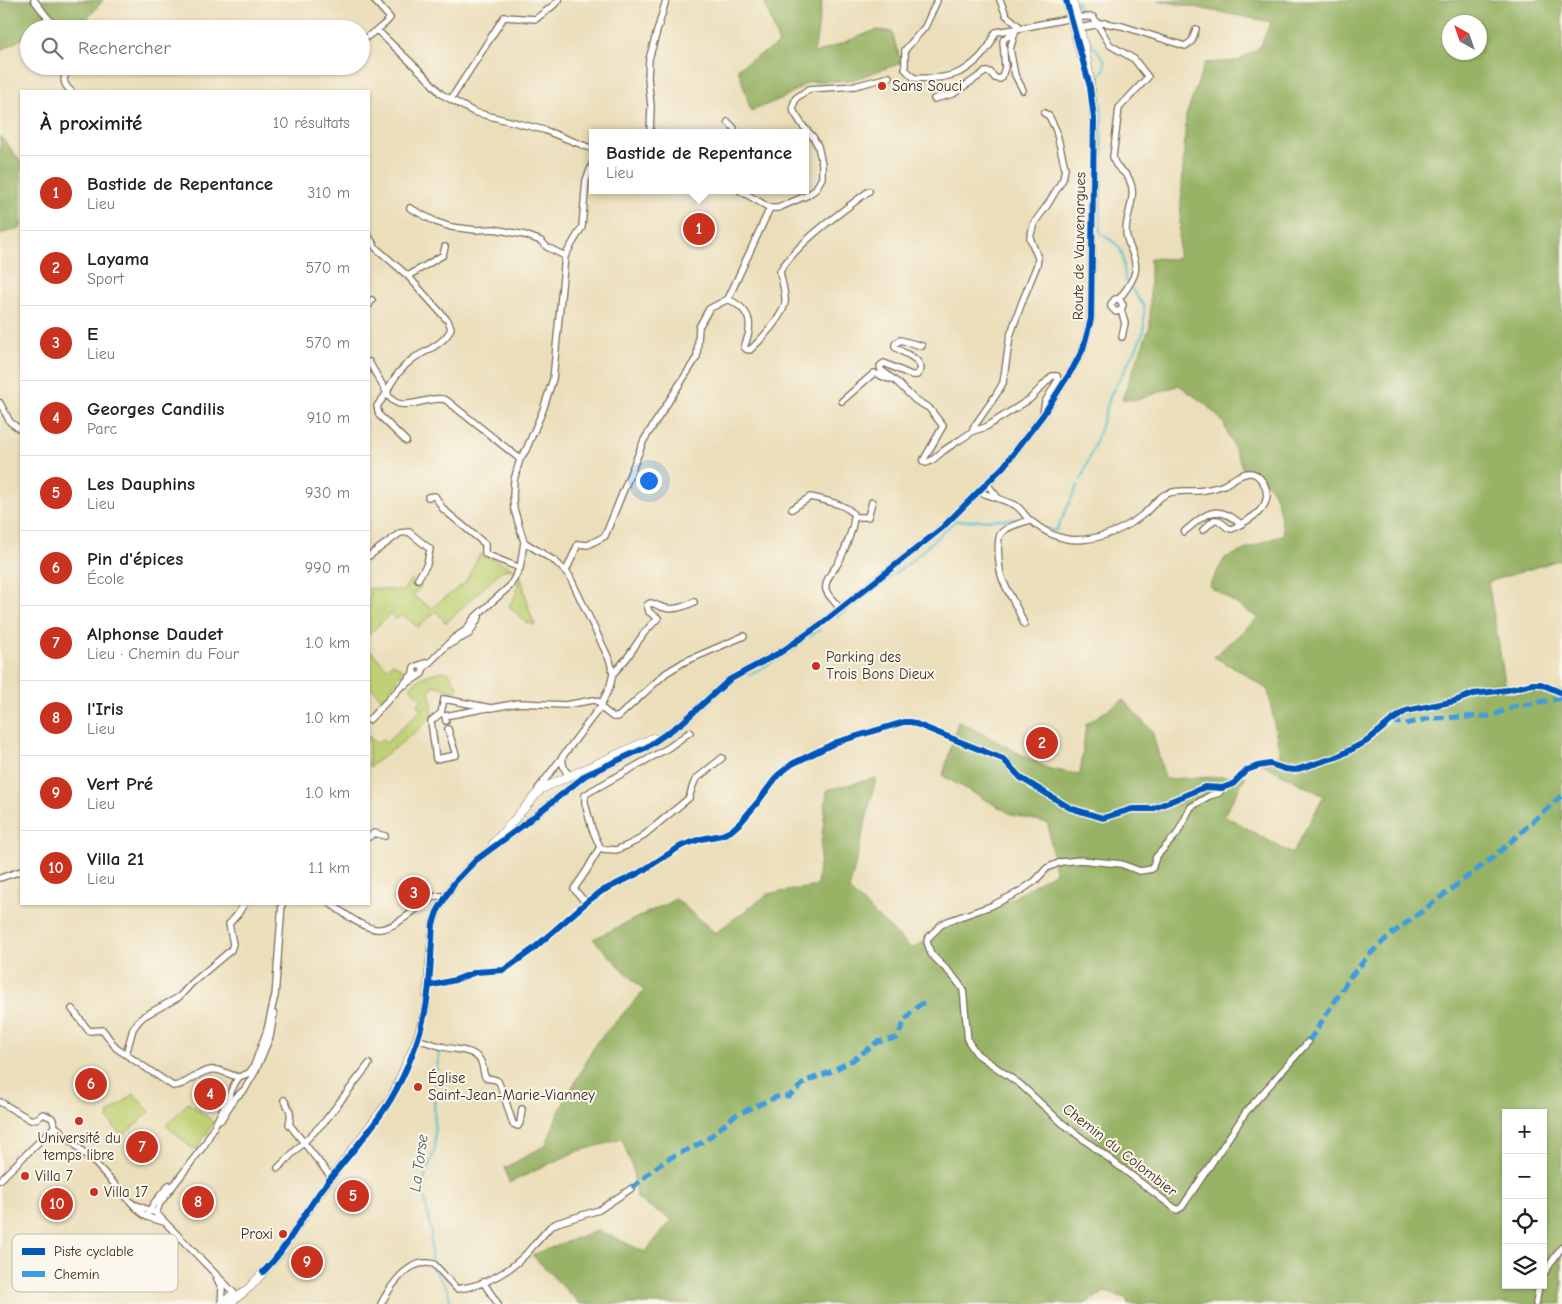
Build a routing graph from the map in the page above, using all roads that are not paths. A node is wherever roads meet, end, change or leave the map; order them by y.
1 (34, 0) edge
2 (374, 0) edge
3 (559, 0) edge
4 (666, 0) edge
5 (1000, 0) edge
6 (1066, 0) edge
7 (1072, 0) edge
8 (937, 1) edge
9 (1077, 17) junction
10 (50, 20) edge
11 (1099, 25) junction
12 (1082, 27) junction
13 (1017, 29) junction
14 (1196, 29) dead end
15 (378, 31) junction
16 (370, 34) edge
17 (66, 75) edge
18 (889, 77) dead end
19 (1090, 87) junction
20 (70, 90) edge
21 (1024, 90) dead end
22 (451, 99) junction
23 (934, 99) dead end
24 (1044, 113) dead end
25 (728, 122) dead end
26 (650, 129) edge
27 (734, 129) edge
28 (805, 129) edge
29 (809, 133) edge
30 (589, 147) edge
31 (589, 172) edge
32 (869, 191) dead end
33 (746, 194) edge
34 (410, 208) dead end
35 (770, 208) junction
36 (370, 239) edge
37 (445, 247) dead end
38 (565, 256) junction
39 (408, 276) junction
40 (728, 299) junction
41 (1120, 299) junction
42 (1121, 310) junction
43 (1122, 337) dead end
44 (922, 346) dead end
45 (370, 364) edge
46 (893, 380) junction
47 (387, 393) junction
48 (842, 401) dead end
49 (0, 403) edge
50 (1043, 415) junction
51 (20, 429) edge
52 (973, 431) junction
53 (406, 440) dead end
54 (520, 460) junction
55 (987, 484) junction
56 (980, 491) junction
57 (428, 497) dead end
58 (1000, 500) junction
59 (872, 502) dead end
60 (792, 509) dead end
61 (854, 517) junction
62 (1030, 520) junction
63 (1241, 524) junction
64 (1203, 530) dead end
65 (1184, 532) dead end
66 (524, 542) junction
67 (530, 546) junction
68 (370, 555) edge
69 (522, 557) junction
70 (520, 568) junction
71 (566, 571) junction
72 (418, 579) dead end
73 (863, 591) junction
74 (694, 602) dead end
75 (838, 606) junction
76 (1024, 624) dead end
77 (744, 636) dead end
78 (793, 644) junction
79 (422, 667) junction
80 (417, 674) junction
81 (613, 674) junction
82 (1562, 692) edge
83 (601, 705) junction
84 (491, 708) junction
85 (370, 719) edge
86 (446, 720) dead end
87 (448, 729) dead end
88 (690, 732) dead end
89 (632, 750) junction
90 (562, 756) junction
91 (722, 758) dead end
92 (639, 765) junction
93 (570, 775) junction
94 (561, 779) junction
95 (553, 783) junction
96 (1222, 788) junction
97 (536, 793) junction
98 (561, 795) junction
99 (514, 818) junction
100 (522, 826) junction
101 (370, 835) edge
102 (385, 836) dead end
103 (600, 847) junction
104 (486, 852) junction
105 (20, 871) edge
106 (0, 878) edge
107 (446, 896) junction
108 (586, 903) junction
109 (243, 905) edge
110 (282, 905) edge
111 (332, 905) edge
112 (428, 986) junction
113 (72, 1009) dead end
114 (417, 1039) junction
115 (1309, 1041) dead end
116 (126, 1054) junction
117 (369, 1064) dead end
118 (224, 1072) junction
119 (244, 1077) junction
120 (234, 1086) junction
121 (239, 1094) junction
122 (284, 1100) dead end
123 (0, 1102) edge
124 (522, 1109) dead end
125 (55, 1126) junction
126 (212, 1131) junction
127 (303, 1143) junction
128 (278, 1168) dead end
129 (331, 1177) junction
130 (0, 1180) edge
131 (632, 1188) dead end
132 (134, 1205) junction
133 (153, 1211) junction
134 (147, 1216) junction
135 (164, 1222) junction
136 (176, 1234) edge
137 (178, 1236) edge
138 (1561, 1248) edge
139 (1547, 1268) edge
140 (213, 1272) junction
141 (483, 1282) junction
142 (222, 1289) junction
143 (1538, 1289) edge
144 (230, 1300) edge
145 (220, 1304) edge
146 (381, 1304) edge
147 (498, 1304) edge
148 (1536, 1304) edge

1 - 10 street
2 - 15 street
3 - 22 street
4 - 26 street
5 - 13 street
6 - 9 main road, Route de Vauvenargues
7 - 9 main road, Route de Vauvenargues
8 - 13 street
9 - 11 street
9 - 12 main road, Route de Vauvenargues
9 - 13 street
9 - 19 main road, Route de Vauvenargues
11 - 12 street
11 - 14 street
11 - 41 street
12 - 19 main road, Route de Vauvenargues
13 - 21 street
13 - 23 street
15 - 16 street
15 - 22 street
17 - 20 street
18 - 28 street
19 - 50 main road, Route de Vauvenargues
22 - 30 street
24 - 52 street
25 - 27 street
29 - 35 street
31 - 38 street
32 - 40 street
33 - 35 street
34 - 38 street
35 - 40 street
36 - 39 street
37 - 39 street
38 - 54 street
39 - 47 street
40 - 71 street
41 - 42 street
41 - 42 street
42 - 43 street
44 - 46 street
45 - 47 street
46 - 48 street
46 - 52 street
47 - 53 street
47 - 54 street
49 - 51 street
50 - 52 street
50 - 55 main road, Route de Vauvenargues
54 - 66 street
55 - 56 main road, Route de Vauvenargues
55 - 58 street
56 - 58 street
56 - 73 main road, Route de Vauvenargues
57 - 70 street
58 - 62 street
59 - 61 street
60 - 61 street
61 - 75 street
62 - 63 street
62 - 76 street
63 - 64 street
63 - 65 street
66 - 67 street
66 - 69 street
67 - 69 street
67 - 71 street
68 - 72 street
69 - 70 street
70 - 79 street
71 - 81 street
73 - 75 main road
73 - 78 main road
74 - 81 street
75 - 78 main road
77 - 83 street
78 - 89 main road
79 - 80 street
79 - 80 street
80 - 85 street
81 - 83 street
82 - 96 street
83 - 84 street
83 - 90 street
84 - 86 street
84 - 87 street
88 - 92 street
89 - 92 street
89 - 93 main road
89 - 98 main road
90 - 93 street
90 - 94 street
90 - 97 street
91 - 103 street
92 - 103 street
93 - 94 main road
94 - 95 main road
94 - 98 main road
95 - 97 main road
95 - 98 main road
96 - 108 street
96 - 115 street, Chemin du Colombier
97 - 99 main road
98 - 100 main road
99 - 100 main road
99 - 104 main road
100 - 104 main road
101 - 102 street
103 - 108 street
104 - 107 main road
105 - 106 street
107 - 111 street
107 - 112 main road
108 - 112 street
109 - 116 street
110 - 119 street
112 - 114 main road
113 - 116 street
114 - 124 street
114 - 129 main road
116 - 118 street
117 - 127 street
118 - 119 street
118 - 120 street
119 - 120 street
119 - 121 street
120 - 121 street
120 - 126 street
121 - 126 street
122 - 127 street
123 - 125 street
125 - 130 street
125 - 132 street
126 - 133 street
127 - 128 street
127 - 129 street
129 - 144 main road
131 - 141 street
132 - 133 street
132 - 134 street
133 - 134 street
133 - 135 street
134 - 135 street
135 - 136 street
137 - 140 street
138 - 139 street
140 - 142 street
140 - 144 street
141 - 146 street
141 - 147 street
142 - 144 street
142 - 145 street
143 - 148 street
144 - 145 main road

